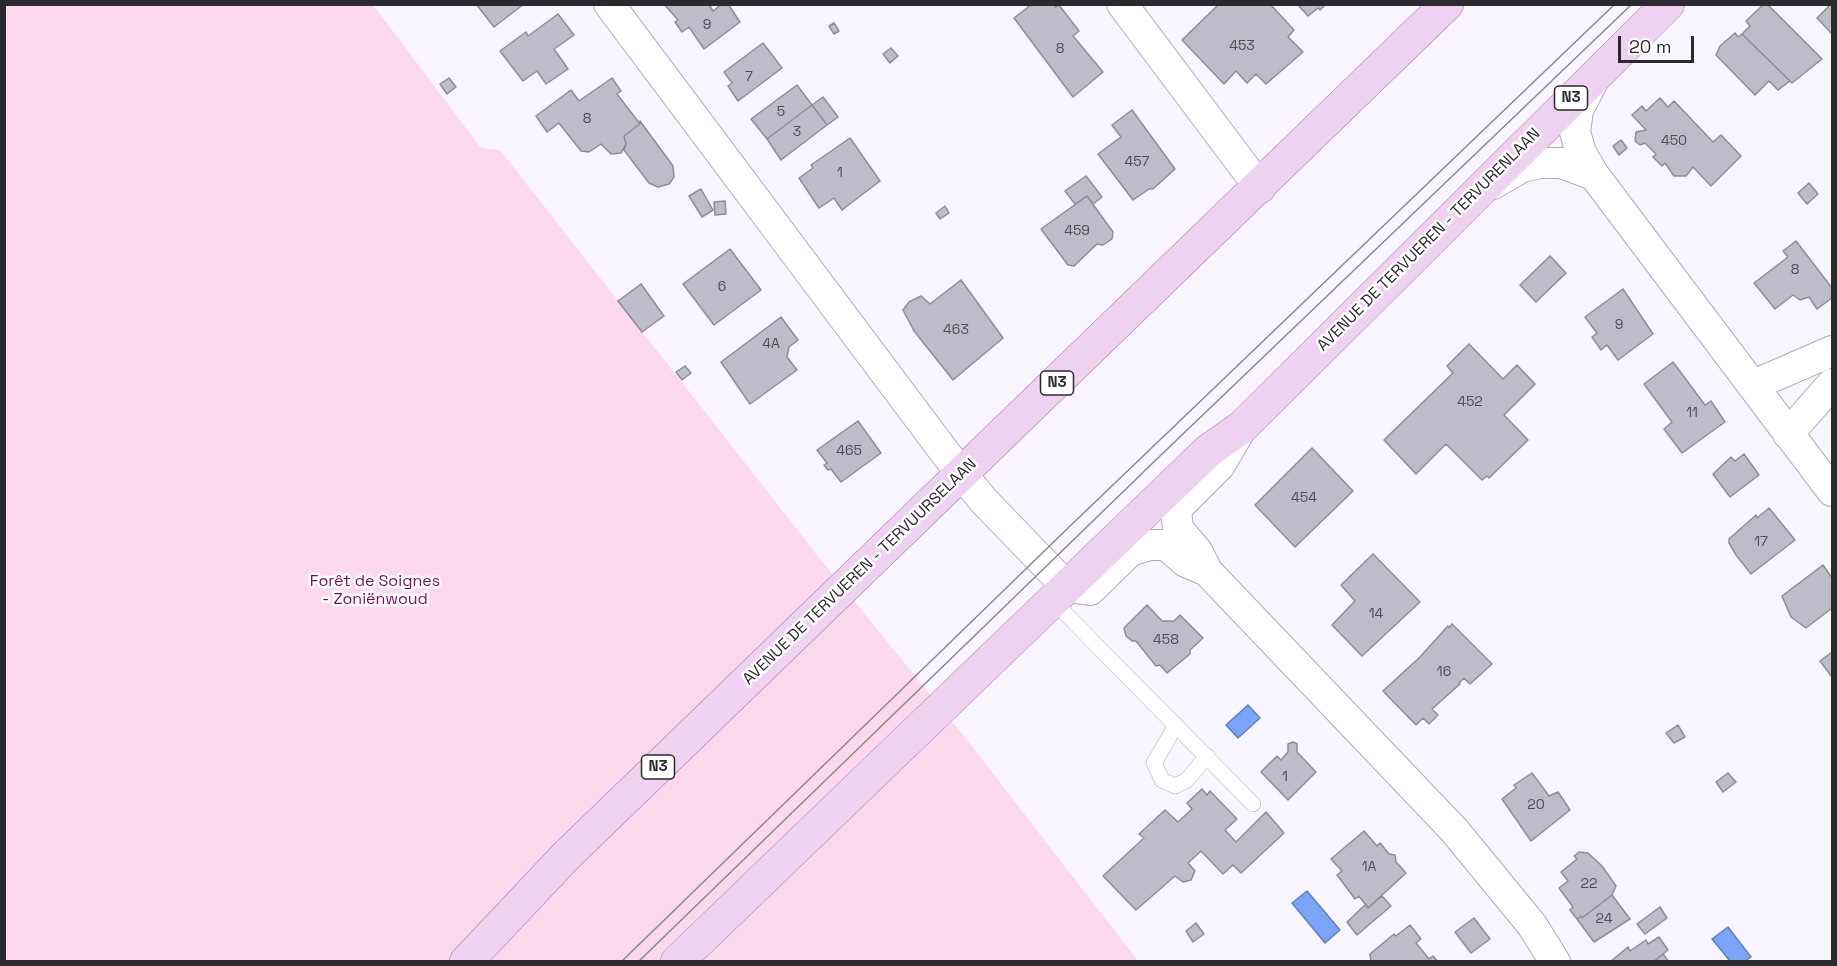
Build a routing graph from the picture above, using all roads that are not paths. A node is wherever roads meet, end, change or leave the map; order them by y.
1 (609, 4) edge
2 (1122, 4) edge
3 (1447, 4) edge
4 (1668, 4) edge
5 (1599, 70) junction
6 (1594, 175) junction
7 (1260, 188) junction
8 (1476, 193) junction
9 (1833, 351) edge
10 (1833, 384) edge
11 (1754, 385) junction
12 (1242, 427) junction
13 (1788, 434) junction
14 (962, 474) junction
15 (1833, 491) edge
16 (1207, 571) junction
17 (1060, 594) junction
18 (1176, 725) junction
19 (1207, 756) junction
20 (1253, 804) dead end
21 (466, 962) edge
22 (677, 962) edge
23 (1555, 962) edge

1 - 14 street
2 - 7 street
3 - 7 main road, N3
4 - 5 main road, AVENUE DE TERVUEREN - TERVURENLAAN / N3
5 - 6 street
5 - 8 main road, AVENUE DE TERVUEREN - TERVURENLAAN / N3
6 - 8 street
6 - 11 street
7 - 14 main road, AVENUE DE TERVUEREN - TERVUURSELAAN / N3
8 - 12 main road, AVENUE DE TERVUEREN - TERVURENLAAN / N3
9 - 11 street
10 - 13 street
11 - 13 street
12 - 16 street
12 - 17 main road, N3
13 - 15 street
14 - 17 street
14 - 21 main road, AVENUE DE TERVUEREN - TERVUURSELAAN / N3
16 - 17 street
16 - 23 street
17 - 18 lane
17 - 22 main road, N3
18 - 19 lane
18 - 19 lane
19 - 20 lane

